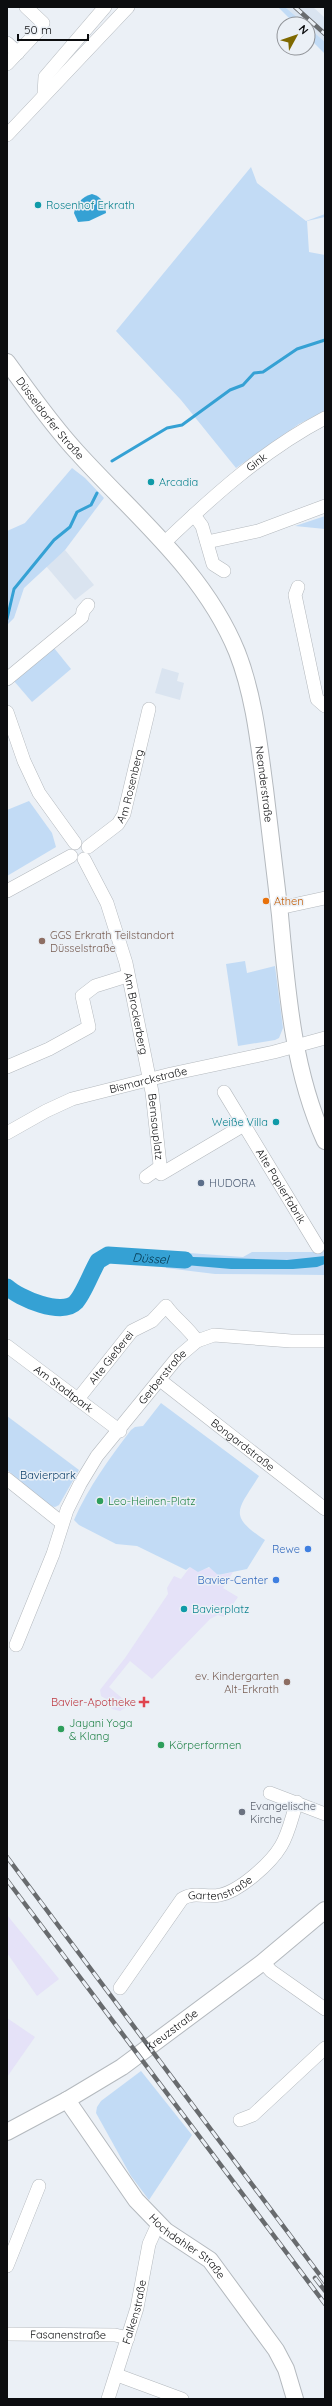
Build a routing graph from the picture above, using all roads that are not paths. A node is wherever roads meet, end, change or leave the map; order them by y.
1 (105, 7) edge
2 (128, 7) edge
3 (32, 9) edge
4 (7, 43) edge
5 (18, 53) junction
6 (7, 64) edge
7 (44, 94) junction
8 (7, 135) edge
9 (7, 362) edge
10 (325, 418) edge
11 (97, 472) joint
12 (325, 506) edge
13 (194, 515) junction
14 (207, 542) junction
15 (164, 543) junction
16 (224, 571) dead end
17 (298, 587) dead end
18 (88, 605) dead end
19 (7, 679) edge
20 (325, 706) edge
21 (149, 709) dead end
22 (7, 712) edge
23 (81, 854) junction
24 (7, 891) edge
25 (325, 898) edge
26 (279, 908) junction
27 (127, 976) junction
28 (325, 1038) edge
29 (297, 1046) junction
30 (7, 1067) edge
31 (149, 1079) junction
32 (224, 1092) dead end
33 (244, 1125) junction
34 (7, 1133) edge
35 (325, 1141) edge
36 (160, 1170) junction
37 (146, 1177) dead end
38 (318, 1246) dead end
39 (196, 1341) junction
40 (325, 1341) edge
41 (7, 1346) edge
42 (160, 1380) junction
43 (78, 1399) junction
44 (120, 1431) junction
45 (7, 1478) edge
46 (325, 1509) edge
47 (62, 1523) junction
48 (16, 1645) dead end
49 (270, 1793) dead end
50 (297, 1802) junction
51 (325, 1814) edge
52 (325, 1910) edge
53 (263, 1962) junction
54 (120, 1988) dead end
55 (325, 2009) edge
56 (325, 2048) edge
57 (67, 2100) junction
58 (240, 2120) dead end
59 (7, 2132) edge
60 (39, 2186) dead end
61 (158, 2224) junction
62 (7, 2266) edge
63 (7, 2334) edge
64 (128, 2338) junction
65 (116, 2375) junction
66 (108, 2399) edge
67 (182, 2399) edge
68 (295, 2399) edge

1 - 7 street
2 - 7 street
3 - 5 street
4 - 5 street
5 - 6 street
7 - 8 street
9 - 11 main road, Düsseldorfer Straße
10 - 13 street, Gink
11 - 15 main road, Neanderstraße
12 - 14 street
13 - 14 street
13 - 15 street, Gink
14 - 16 street
15 - 26 main road, Neanderstraße
17 - 20 street
18 - 19 street
21 - 23 street, Am Rosenberg
22 - 23 street
23 - 24 street, Am Rosenberg
23 - 27 street, Am Brockerberg
25 - 26 street
26 - 29 main road, Neanderstraße
27 - 30 street
27 - 31 street, Am Brockerberg
28 - 29 street, Bismarckstraße
29 - 31 street, Bismarckstraße
29 - 35 main road, Neanderstraße
31 - 34 street, Bismarckstraße
31 - 36 street, Bernsauplatz
32 - 33 street, Alte Papierfabrik
33 - 36 street
33 - 38 street, Alte Papierfabrik
36 - 37 street
39 - 40 street, Gerberstraße
39 - 42 street, Gerberstraße
39 - 43 street, Alte Gießerei
41 - 43 street, Am Stadtpark
42 - 44 street, Gerberstraße
42 - 46 street, Bongardstraße
43 - 44 street, Am Stadtpark
44 - 47 street, Gerberstraße
45 - 47 street
47 - 48 street, Gerberstraße
49 - 50 street
50 - 51 street
50 - 54 street, Gartenstraße
52 - 53 main road, Kreuzstraße
53 - 55 street
53 - 57 main road, Kreuzstraße
56 - 58 street
57 - 59 main road, Kreuzstraße
57 - 61 main road, Hochdahler Straße
60 - 62 street
61 - 64 street, Falkenstraße
61 - 68 main road, Hochdahler Straße
63 - 64 street, Fasanenstraße
64 - 65 street, Falkenstraße
65 - 66 street, Falkenstraße
65 - 67 street

